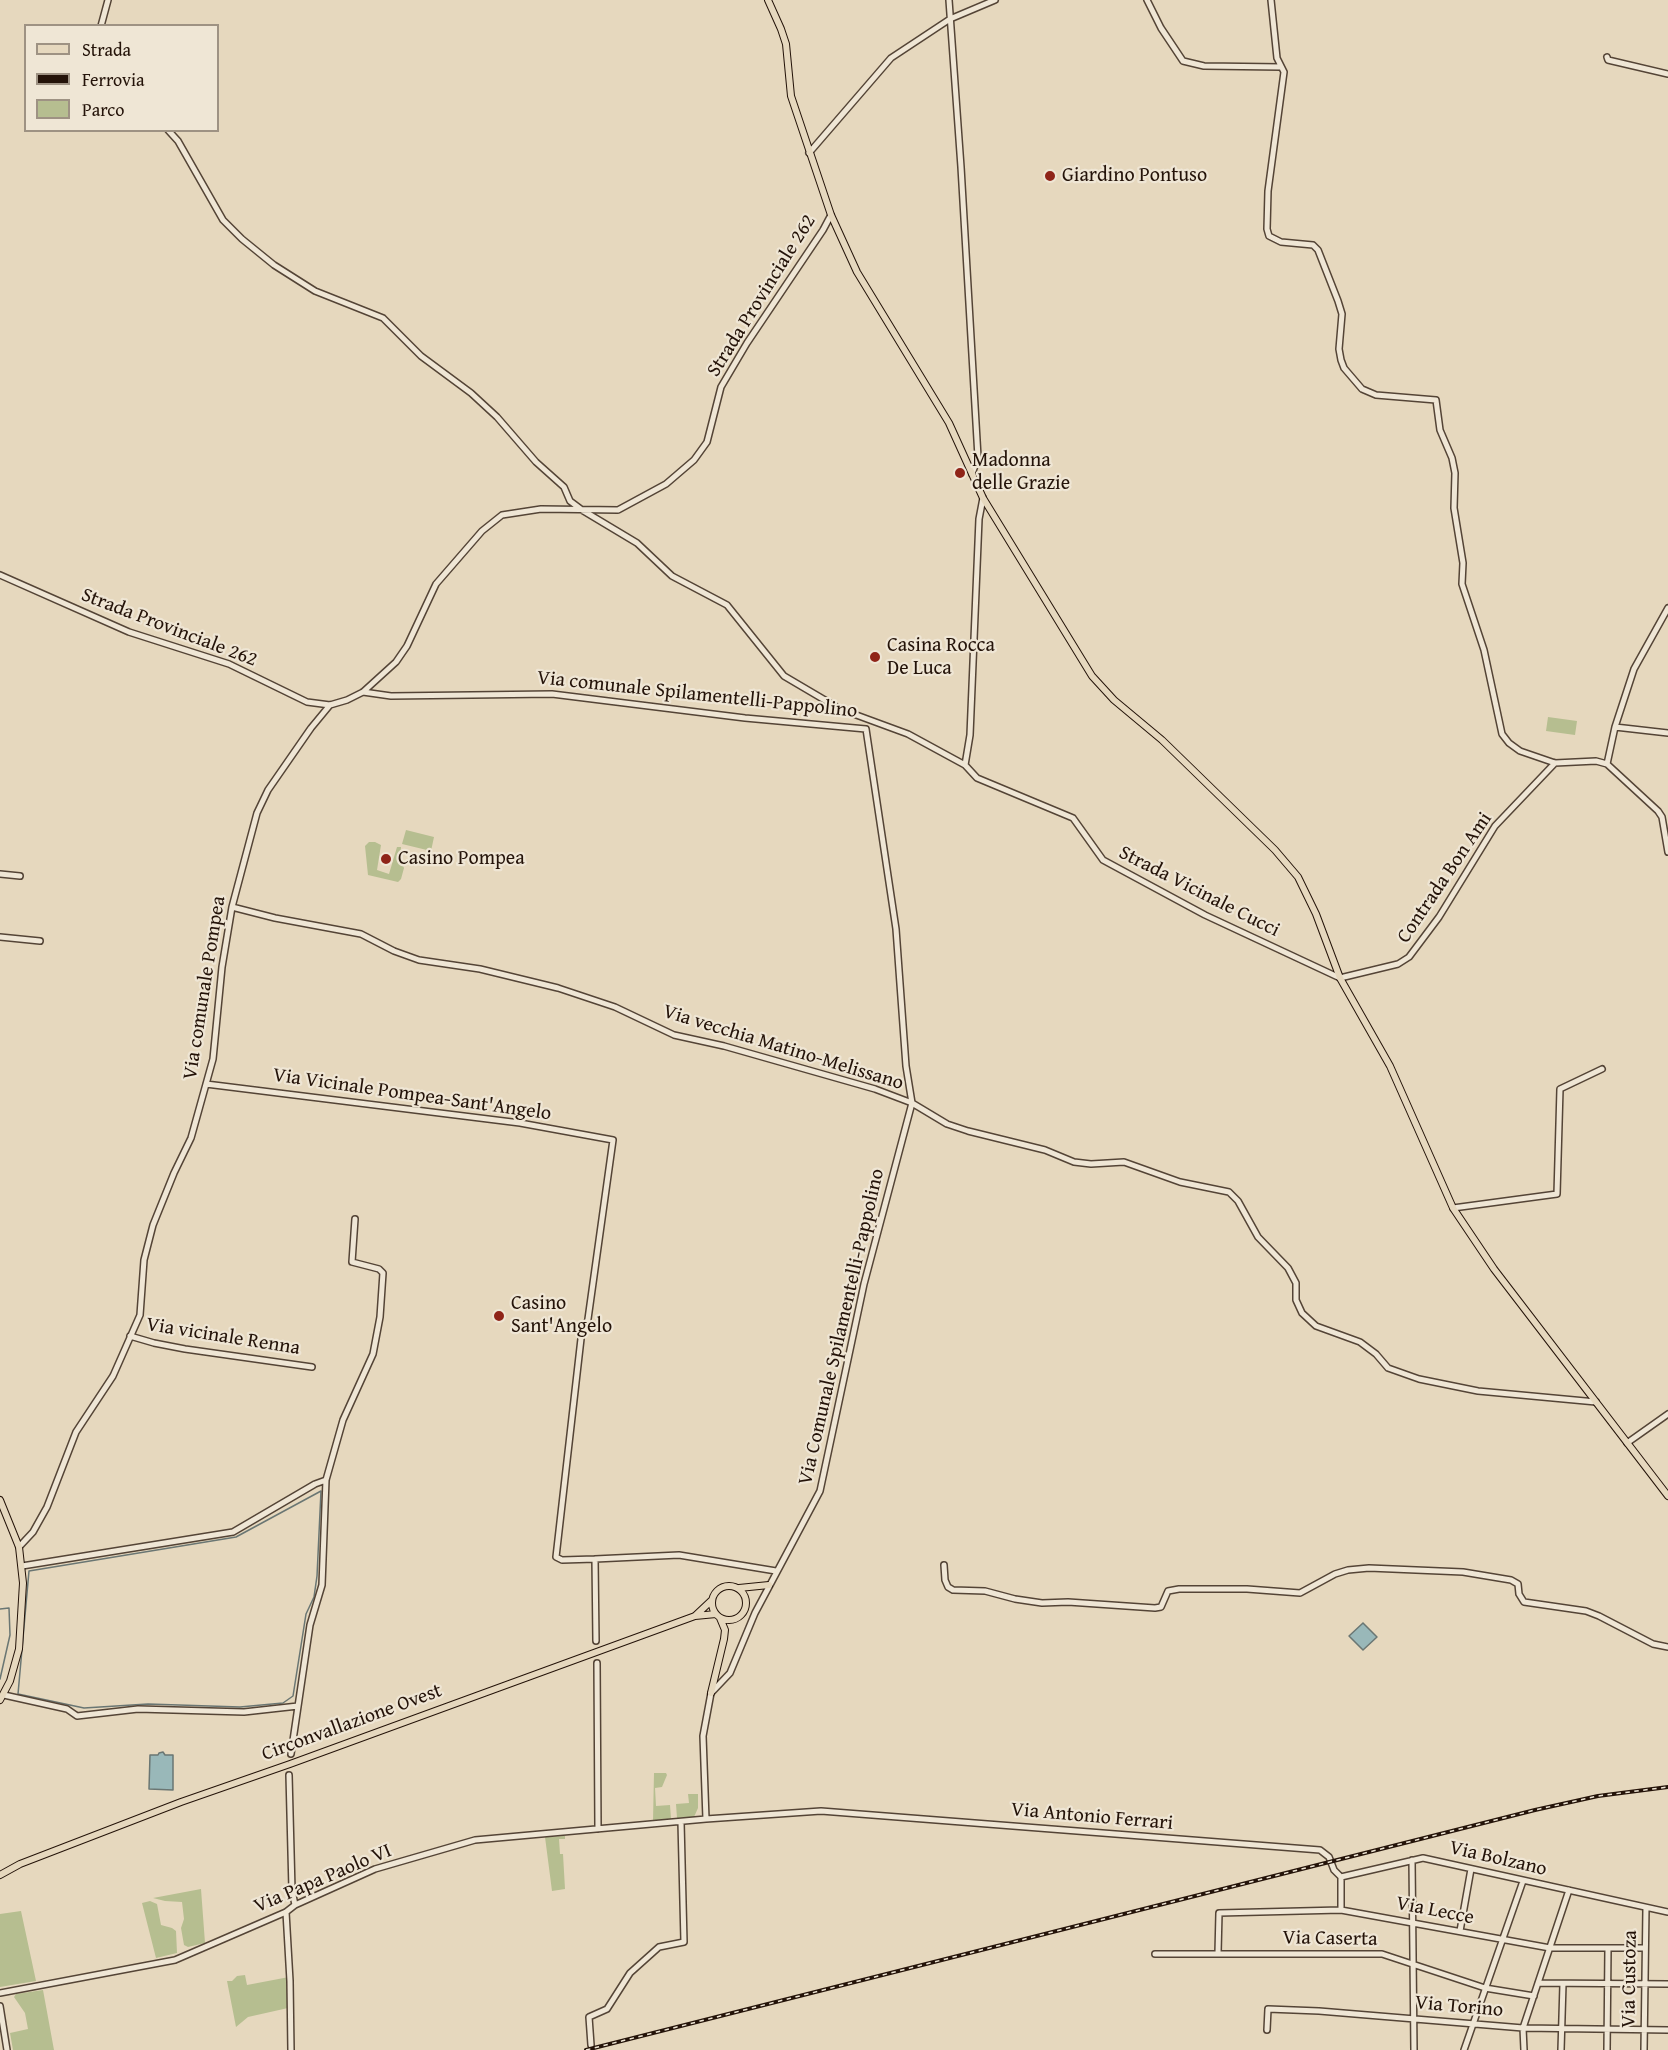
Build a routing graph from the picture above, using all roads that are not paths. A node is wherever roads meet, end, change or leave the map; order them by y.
1 (108, 0) edge
2 (768, 0) edge
3 (949, 0) edge
4 (995, 0) edge
5 (1147, 0) edge
6 (1271, 0) edge
7 (950, 19) junction
8 (102, 24) edge
9 (1607, 57) dead end
10 (1281, 67) junction
11 (1668, 74) edge
12 (170, 132) edge
13 (809, 153) junction
14 (831, 215) junction
15 (972, 474) junction
16 (983, 498) junction
17 (582, 510) junction
18 (0, 575) edge
19 (1668, 608) edge
20 (363, 692) junction
21 (330, 705) junction
22 (1615, 727) junction
23 (1668, 733) edge
24 (1555, 763) junction
25 (1607, 764) junction
26 (965, 765) junction
27 (1668, 852) edge
28 (0, 874) edge
29 (20, 876) dead end
30 (232, 908) junction
31 (0, 937) edge
32 (40, 941) dead end
33 (1340, 978) junction
34 (1602, 1070) dead end
35 (206, 1084) junction
36 (912, 1103) junction
37 (1453, 1208) junction
38 (355, 1219) dead end
39 (130, 1336) junction
40 (312, 1367) dead end
41 (1596, 1402) junction
42 (1668, 1414) edge
43 (1628, 1443) junction
44 (326, 1480) junction
45 (1668, 1496) edge
46 (0, 1500) edge
47 (19, 1547) junction
48 (595, 1560) junction
49 (944, 1565) dead end
50 (22, 1566) junction
51 (776, 1571) junction
52 (769, 1585) junction
53 (758, 1586) junction
54 (739, 1588) junction
55 (746, 1598) junction
56 (712, 1600) junction
57 (695, 1616) junction
58 (718, 1616) junction
59 (733, 1620) junction
60 (724, 1639) junction
61 (596, 1641) dead end
62 (1668, 1647) edge
63 (597, 1663) dead end
64 (711, 1693) junction
65 (2, 1698) edge
66 (297, 1706) junction
67 (291, 1754) dead end
68 (289, 1774) dead end
69 (845, 1812) joint
70 (706, 1819) junction
71 (681, 1822) junction
72 (598, 1829) junction
73 (1412, 1860) junction
74 (1471, 1869) junction
75 (0, 1875) edge
76 (1341, 1877) junction
77 (1522, 1881) junction
78 (1569, 1890) junction
79 (295, 1905) junction
80 (1646, 1908) junction
81 (1341, 1910) junction
82 (286, 1912) junction
83 (1668, 1912) edge
84 (1412, 1922) junction
85 (1460, 1930) junction
86 (1502, 1939) junction
87 (1550, 1948) junction
88 (1608, 1948) junction
89 (1645, 1948) junction
90 (1218, 1953) junction
91 (1155, 1954) dead end
92 (1413, 1964) junction
93 (1538, 1983) junction
94 (1563, 1984) junction
95 (1608, 1984) junction
96 (1645, 1984) junction
97 (1668, 1984) edge
98 (1485, 1988) junction
99 (0, 1993) edge
100 (1534, 1996) junction
101 (0, 2006) edge
102 (1413, 2018) junction
103 (1473, 2024) junction
104 (1523, 2028) junction
105 (1562, 2028) junction
106 (1607, 2028) junction
107 (1267, 2030) dead end
108 (1644, 2030) junction
109 (1668, 2030) edge
110 (591, 2045) dead end
111 (7, 2050) edge
112 (291, 2050) edge
113 (1414, 2050) edge
114 (1464, 2050) edge
115 (1524, 2050) edge
116 (1561, 2050) edge
117 (1607, 2050) edge
118 (1644, 2050) edge

1 - 8 street
2 - 13 main road
3 - 7 street
4 - 7 street
5 - 10 street
6 - 10 street
7 - 13 street
7 - 15 street
9 - 11 street
10 - 24 street
12 - 17 street
13 - 14 main road
14 - 15 main road
14 - 17 street, Strada Provinciale 262
15 - 16 main road
16 - 26 street
16 - 33 main road
17 - 20 street, Strada Provinciale 262
17 - 26 street, Strada Vicinale Cucci
18 - 21 street, Strada Provinciale 262
19 - 22 street
20 - 21 street, Strada Provinciale 262
20 - 36 street, Via comunale Spilamentelli-Pappolino
21 - 30 street, Via comunale Pompea
22 - 23 street
22 - 25 street
24 - 25 street
24 - 33 street, Contrada Bon Ami
25 - 27 street
26 - 33 street, Strada Vicinale Cucci
28 - 29 street
30 - 35 street, Via comunale Pompea
30 - 36 street, Via vecchia Matino-Melissano
31 - 32 street
33 - 37 main road
34 - 37 street
35 - 39 street, Via comunale Pompea
35 - 48 street, Via Vicinale Pompea-Sant'Angelo
36 - 41 street, Via vecchia Matino-Melissano
36 - 51 street, Via Comunale Spilamentelli-Pappolino
37 - 41 main road
38 - 44 street
39 - 40 street, Via vicinale Renna
39 - 47 street, Via comunale Pompea
41 - 43 main road
42 - 43 street
43 - 45 main road
44 - 50 street
44 - 66 street
46 - 47 main road
47 - 50 main road
48 - 51 street
48 - 61 street
49 - 62 street
50 - 65 main road
51 - 52 street, Via Comunale Spilamentelli-Pappolino
52 - 53 main road
52 - 64 street
53 - 54 main road
53 - 55 main road
54 - 55 main road
54 - 56 main road
55 - 59 main road
56 - 57 main road, Circonvallazione Ovest
56 - 58 main road
57 - 58 main road
57 - 75 main road, Circonvallazione Ovest
58 - 59 main road
58 - 60 main road
59 - 60 main road
60 - 64 main road
63 - 72 street
64 - 70 street
65 - 66 street
66 - 67 street
68 - 79 street
69 - 70 street, Via Papa Paolo VI
69 - 76 street, Via Antonio Ferrari
70 - 71 street, Via Papa Paolo VI
71 - 72 street, Via Papa Paolo VI
71 - 110 street
72 - 79 street, Via Papa Paolo VI
73 - 74 street, Via Bolzano
73 - 76 street, Via Bolzano
73 - 84 street
74 - 77 street, Via Bolzano
74 - 85 street
76 - 81 street
77 - 78 street, Via Bolzano
77 - 86 street
78 - 80 street, Via Bolzano
78 - 87 street
79 - 82 street, Via Papa Paolo VI
80 - 83 street, Via Bolzano
80 - 89 street, Via Custoza
81 - 84 street, Via Lecce
81 - 90 street, Via Lecce
82 - 99 street, Via Papa Paolo VI
82 - 112 street
84 - 85 street, Via Lecce
84 - 92 street
85 - 86 street, Via Lecce
86 - 87 street, Via Lecce
86 - 98 street
87 - 88 street, Via Lecce
87 - 93 street
88 - 89 street, Via Lecce
88 - 95 street
89 - 96 street, Via Custoza
90 - 91 street, Via Caserta
90 - 92 street, Via Caserta
92 - 98 street, Via Caserta
92 - 102 street
93 - 94 street
93 - 100 street
94 - 95 street
94 - 105 street
95 - 96 street
95 - 106 street
96 - 97 street
96 - 108 street, Via Custoza
98 - 100 street, Via Caserta
98 - 103 street
100 - 104 street
101 - 111 street
102 - 103 street, Via Torino
102 - 107 street, Via Torino
102 - 113 street
103 - 104 street, Via Torino
103 - 114 street
104 - 105 street, Via Torino
104 - 115 street
105 - 106 street, Via Torino
105 - 116 street
106 - 108 street, Via Torino
106 - 117 street
108 - 109 street, Via Torino
108 - 118 street, Via Custoza

